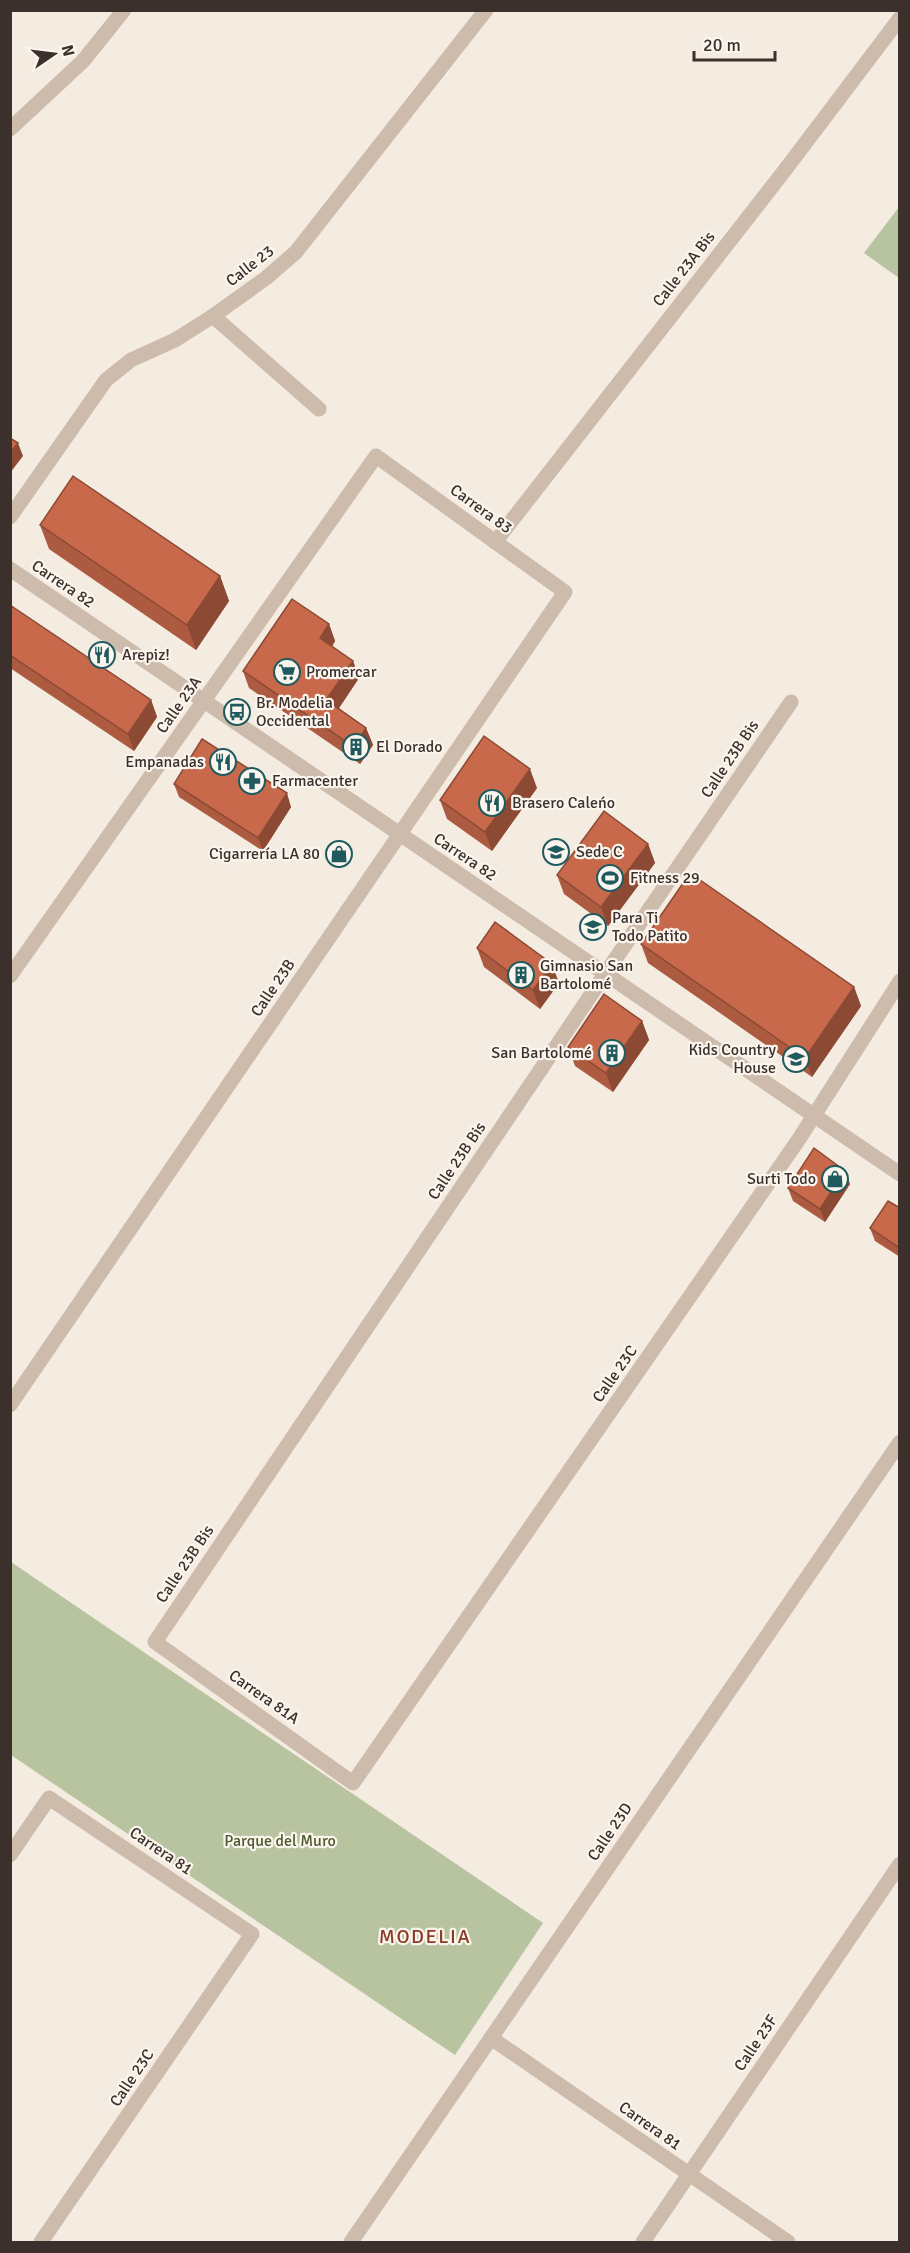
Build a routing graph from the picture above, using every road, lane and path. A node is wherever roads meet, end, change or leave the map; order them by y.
1 (124, 10) edge
2 (486, 10) edge
3 (900, 18) edge
4 (10, 129) edge
5 (213, 316) junction
6 (319, 409) dead end
7 (376, 456) joint
8 (10, 517) edge
9 (495, 542) junction
10 (10, 569) edge
11 (565, 592) joint
12 (204, 701) junction
13 (791, 702) dead end
14 (400, 834) junction
15 (605, 974) junction
16 (10, 975) edge
17 (900, 981) edge
18 (815, 1116) junction
19 (900, 1174) edge
20 (10, 1405) edge
21 (900, 1442) edge
22 (155, 1642) joint
23 (353, 1783) joint
24 (10, 1855) edge
25 (900, 1864) edge
26 (252, 1934) joint
27 (491, 2038) junction
28 (688, 2174) junction
29 (40, 2242) edge
30 (351, 2242) edge
31 (643, 2242) edge
32 (788, 2242) edge

1 - 4 street
2 - 5 street, Calle 23
3 - 9 street, Calle 23A Bis
5 - 6 street
5 - 8 street, Calle 23
7 - 9 street, Carrera 83
7 - 12 street, Calle 23A
9 - 11 street, Carrera 83
10 - 12 street, Carrera 82
11 - 14 street, Calle 23B
12 - 14 street, Carrera 82
12 - 16 street, Calle 23A
13 - 15 street, Calle 23B Bis
14 - 15 street, Carrera 82
14 - 20 street, Calle 23B
15 - 18 street, Carrera 82
15 - 22 street, Calle 23B Bis
17 - 18 street, Calle 23C
18 - 19 street, Carrera 82
18 - 23 street, Calle 23C
21 - 27 street, Calle 23D
22 - 23 street, Carrera 81A
24 - 26 street, Carrera 81
25 - 28 street, Calle 23F
26 - 29 street, Calle 23C
27 - 28 street, Carrera 81
27 - 30 street, Calle 23D
28 - 31 street, Calle 23F
28 - 32 street, Carrera 81

